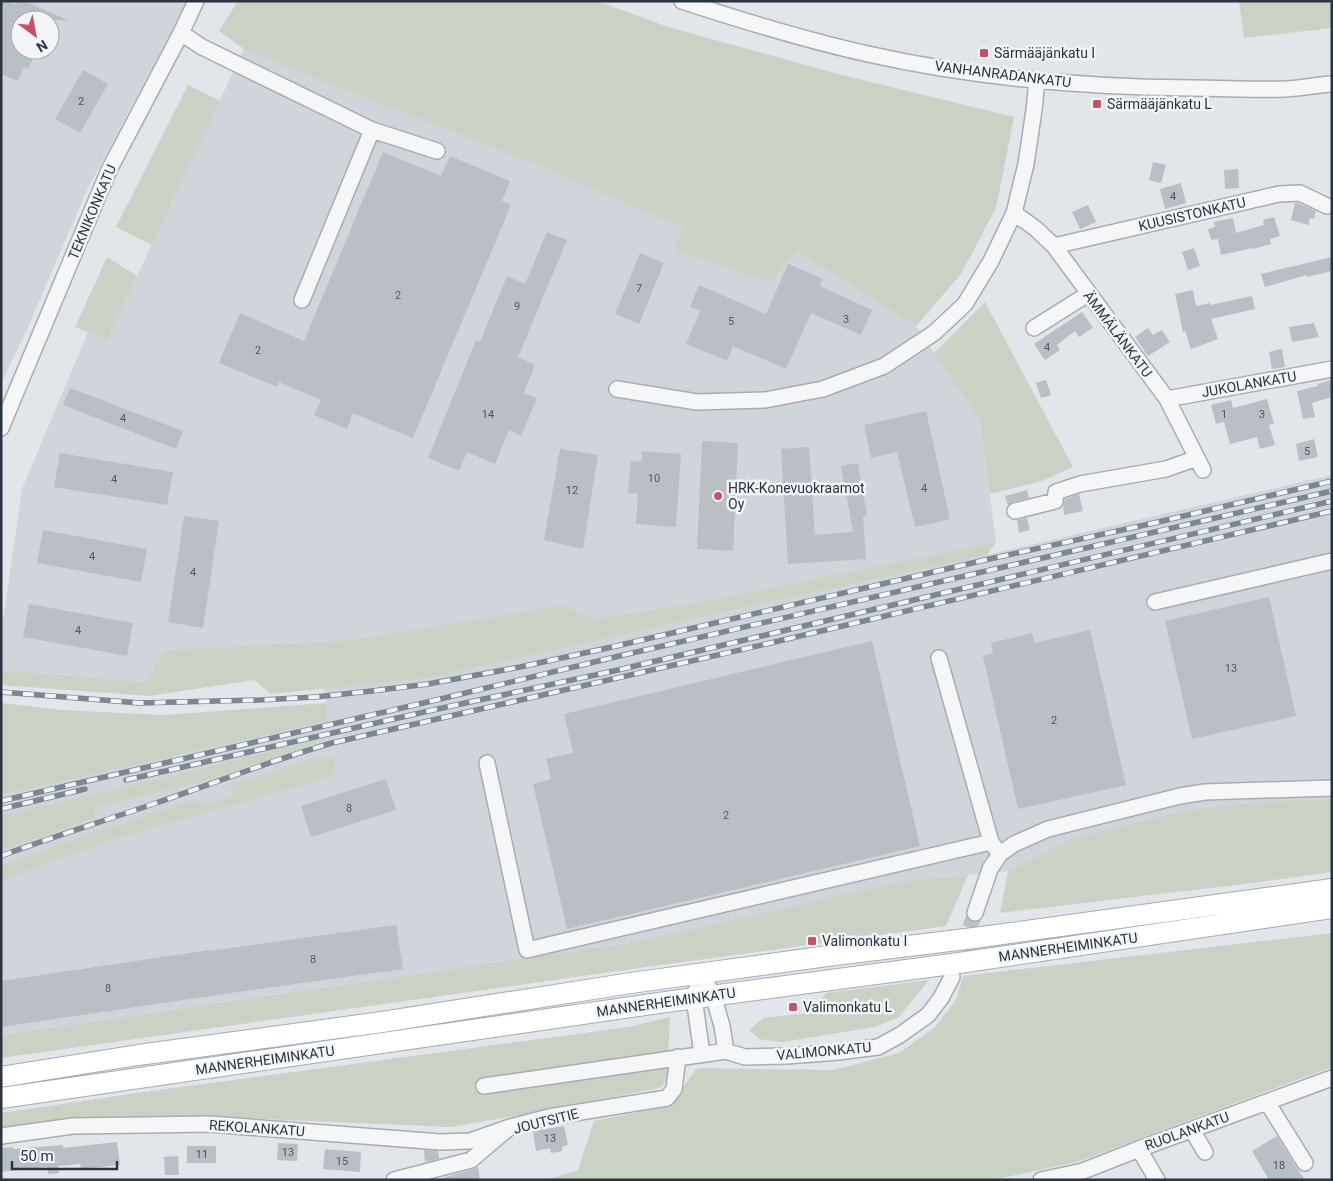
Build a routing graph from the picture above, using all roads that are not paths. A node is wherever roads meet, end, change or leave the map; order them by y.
1 (196, 1) edge
2 (682, 1) edge
3 (181, 33) junction
4 (1037, 81) junction
5 (1332, 84) edge
6 (372, 130) junction
7 (437, 151) dead end
8 (1328, 206) dead end
9 (1014, 213) junction
10 (1054, 246) junction
11 (1088, 294) junction
12 (302, 300) dead end
13 (1034, 328) dead end
14 (1332, 369) edge
15 (617, 388) dead end
16 (1167, 399) junction
17 (1, 428) edge
18 (1015, 510) dead end
19 (1332, 561) edge
20 (1155, 602) dead end
21 (938, 658) dead end
22 (487, 763) dead end
23 (1332, 788) edge
24 (996, 848) junction
25 (1332, 889) edge
26 (1332, 908) edge
27 (975, 913) tunnel mouth
28 (700, 974) junction
29 (952, 977) tunnel mouth
30 (703, 997) junction
31 (726, 1051) junction
32 (702, 1054) junction
33 (678, 1057) junction
34 (1, 1077) edge
35 (1332, 1078) edge
36 (484, 1086) dead end
37 (1, 1098) edge
38 (1267, 1102) junction
39 (510, 1127) junction
40 (1192, 1130) junction
41 (1, 1136) edge
42 (1139, 1149) junction
43 (1205, 1152) dead end
44 (1305, 1162) dead end
45 (1085, 1175) edge
46 (394, 1180) edge
47 (1041, 1180) edge
48 (1157, 1180) edge

1 - 3 street, TEKNIKONKATU
2 - 4 street, VANHANRADANKATU
3 - 6 street
3 - 17 street, TEKNIKONKATU
4 - 5 street, VANHANRADANKATU
4 - 9 street
6 - 7 street
6 - 12 street
8 - 10 street, KUUSISTONKATU
9 - 10 street, ÄMMÄLÄNKATU
9 - 15 street
10 - 11 street, ÄMMÄLÄNKATU
11 - 13 street
11 - 16 street, ÄMMÄLÄNKATU
14 - 16 street, JUKOLANKATU
16 - 18 street, ÄMMÄLÄNKATU
19 - 20 street
21 - 24 street
22 - 24 street
23 - 24 street
24 - 27 street
25 - 28 main road, MANNERHEIMINKATU
26 - 30 main road, MANNERHEIMINKATU
28 - 30 street
28 - 34 main road, MANNERHEIMINKATU
29 - 31 street, VALIMONKATU
30 - 31 street
30 - 32 street
30 - 37 main road, MANNERHEIMINKATU
31 - 32 street, VALIMONKATU
32 - 33 street, VALIMONKATU
33 - 36 street, VALIMONKATU
33 - 39 street, JOUTSITIE
35 - 38 street, RUOLANKATU
38 - 40 street, RUOLANKATU
38 - 44 street
39 - 41 street, REKOLANKATU
39 - 46 street, JOUTSITIE
40 - 42 street, RUOLANKATU
40 - 43 street
42 - 45 street, RUOLANKATU
42 - 48 street
45 - 47 street, RUOLANKATU

